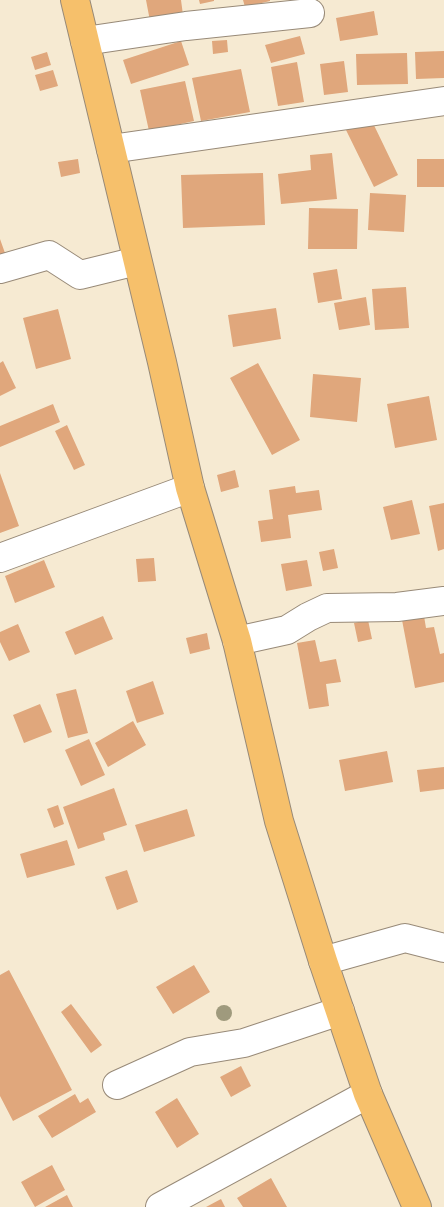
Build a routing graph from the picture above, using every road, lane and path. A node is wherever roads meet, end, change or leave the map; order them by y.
1 (75, 0) edge
2 (310, 13) dead end
3 (85, 41) junction
4 (444, 101) edge
5 (111, 149) junction
6 (137, 261) junction
7 (0, 269) edge
8 (190, 488) junction
9 (0, 558) edge
10 (444, 601) edge
11 (237, 642) junction
12 (444, 948) edge
13 (323, 961) junction
14 (340, 1011) junction
15 (117, 1085) dead end
16 (368, 1094) junction
17 (160, 1207) edge
18 (417, 1207) edge

1 - 3 highway
2 - 3 street
3 - 5 highway
4 - 5 street
5 - 6 highway
6 - 7 street
6 - 8 highway
8 - 9 street
8 - 11 highway
10 - 11 street
11 - 13 highway
12 - 13 street
13 - 14 highway
14 - 15 street
14 - 16 highway
16 - 17 street
16 - 18 highway

